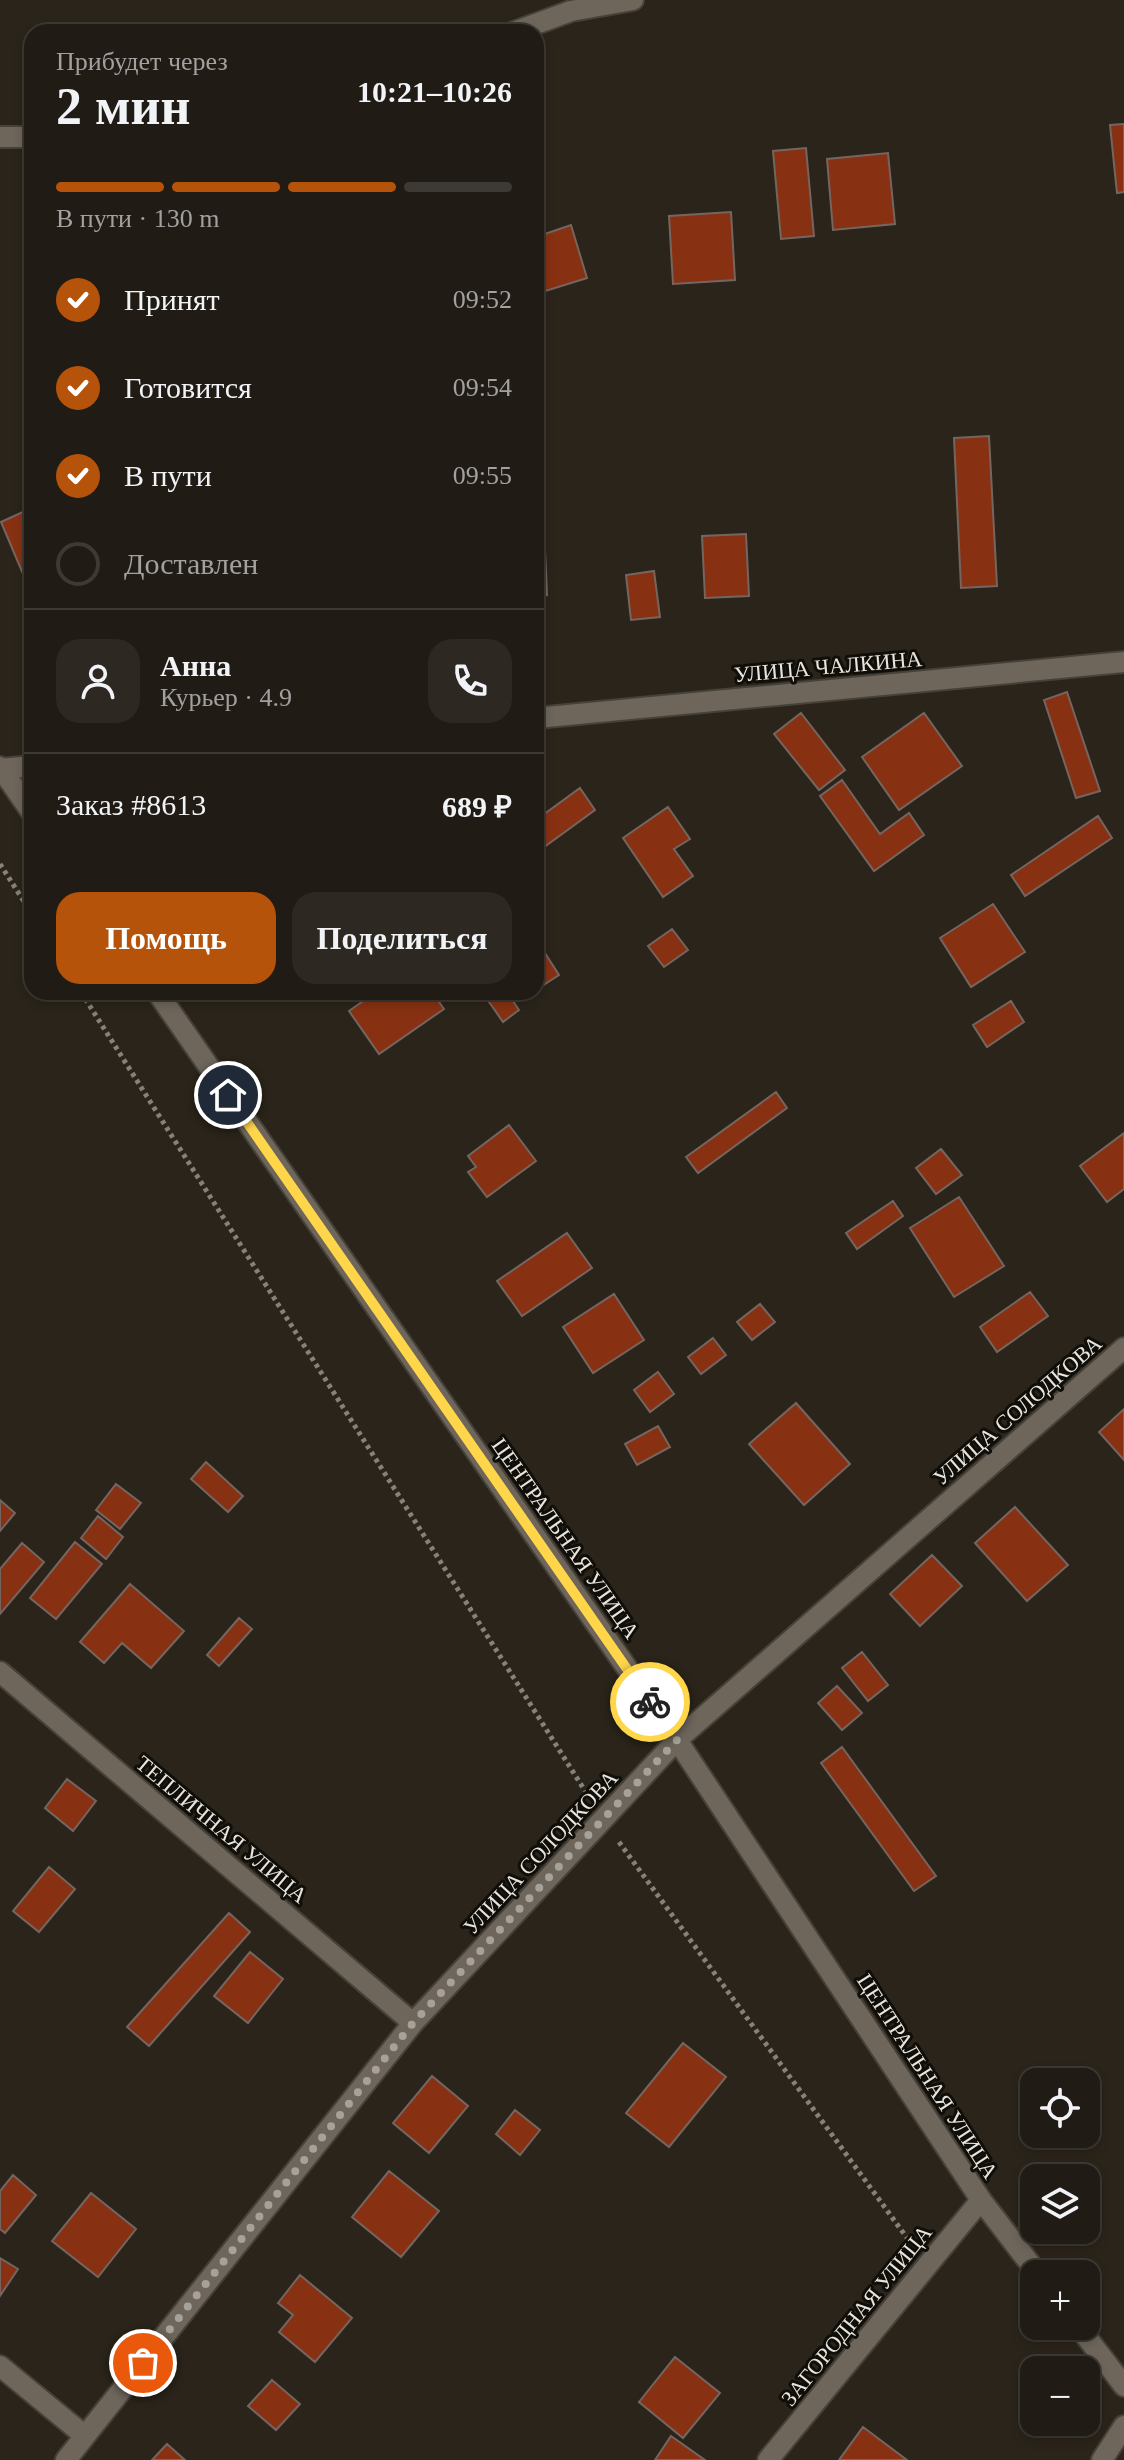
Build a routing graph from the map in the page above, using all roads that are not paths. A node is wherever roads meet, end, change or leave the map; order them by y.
1 (633, 0) edge
2 (536, 24) edge
3 (0, 137) edge
4 (24, 137) edge
5 (1124, 662) edge
6 (544, 717) edge
7 (24, 766) edge
8 (0, 768) edge
9 (24, 802) edge
10 (163, 1000) edge
11 (1124, 1348) edge
12 (0, 1672) edge
13 (677, 1740) junction
14 (413, 2023) junction
15 (981, 2200) junction
16 (1027, 2260) edge
17 (1089, 2340) edge
18 (0, 2366) edge
19 (1124, 2386) edge
20 (1124, 2426) edge
21 (85, 2436) junction
22 (66, 2460) edge
23 (768, 2460) edge
24 (1102, 2460) edge

1 - 2 street
3 - 4 street
5 - 6 street, УЛИЦА ЧАЛКИНА
7 - 8 street
8 - 9 street
10 - 13 street, ЦЕНТРАЛЬНАЯ УЛИЦА
11 - 13 street, УЛИЦА СОЛОДКОВА
12 - 14 street, ТЕПЛИЧНАЯ УЛИЦА
13 - 14 street, УЛИЦА СОЛОДКОВА
13 - 15 street, ЦЕНТРАЛЬНАЯ УЛИЦА
14 - 21 street, УЛИЦА СОЛОДКОВА
15 - 16 street, ЦЕНТРАЛЬНАЯ УЛИЦА
15 - 23 street, ЗАГОРОДНАЯ УЛИЦА
17 - 19 street
18 - 21 street
20 - 24 street
21 - 22 street, УЛИЦА СОЛОДКОВА

